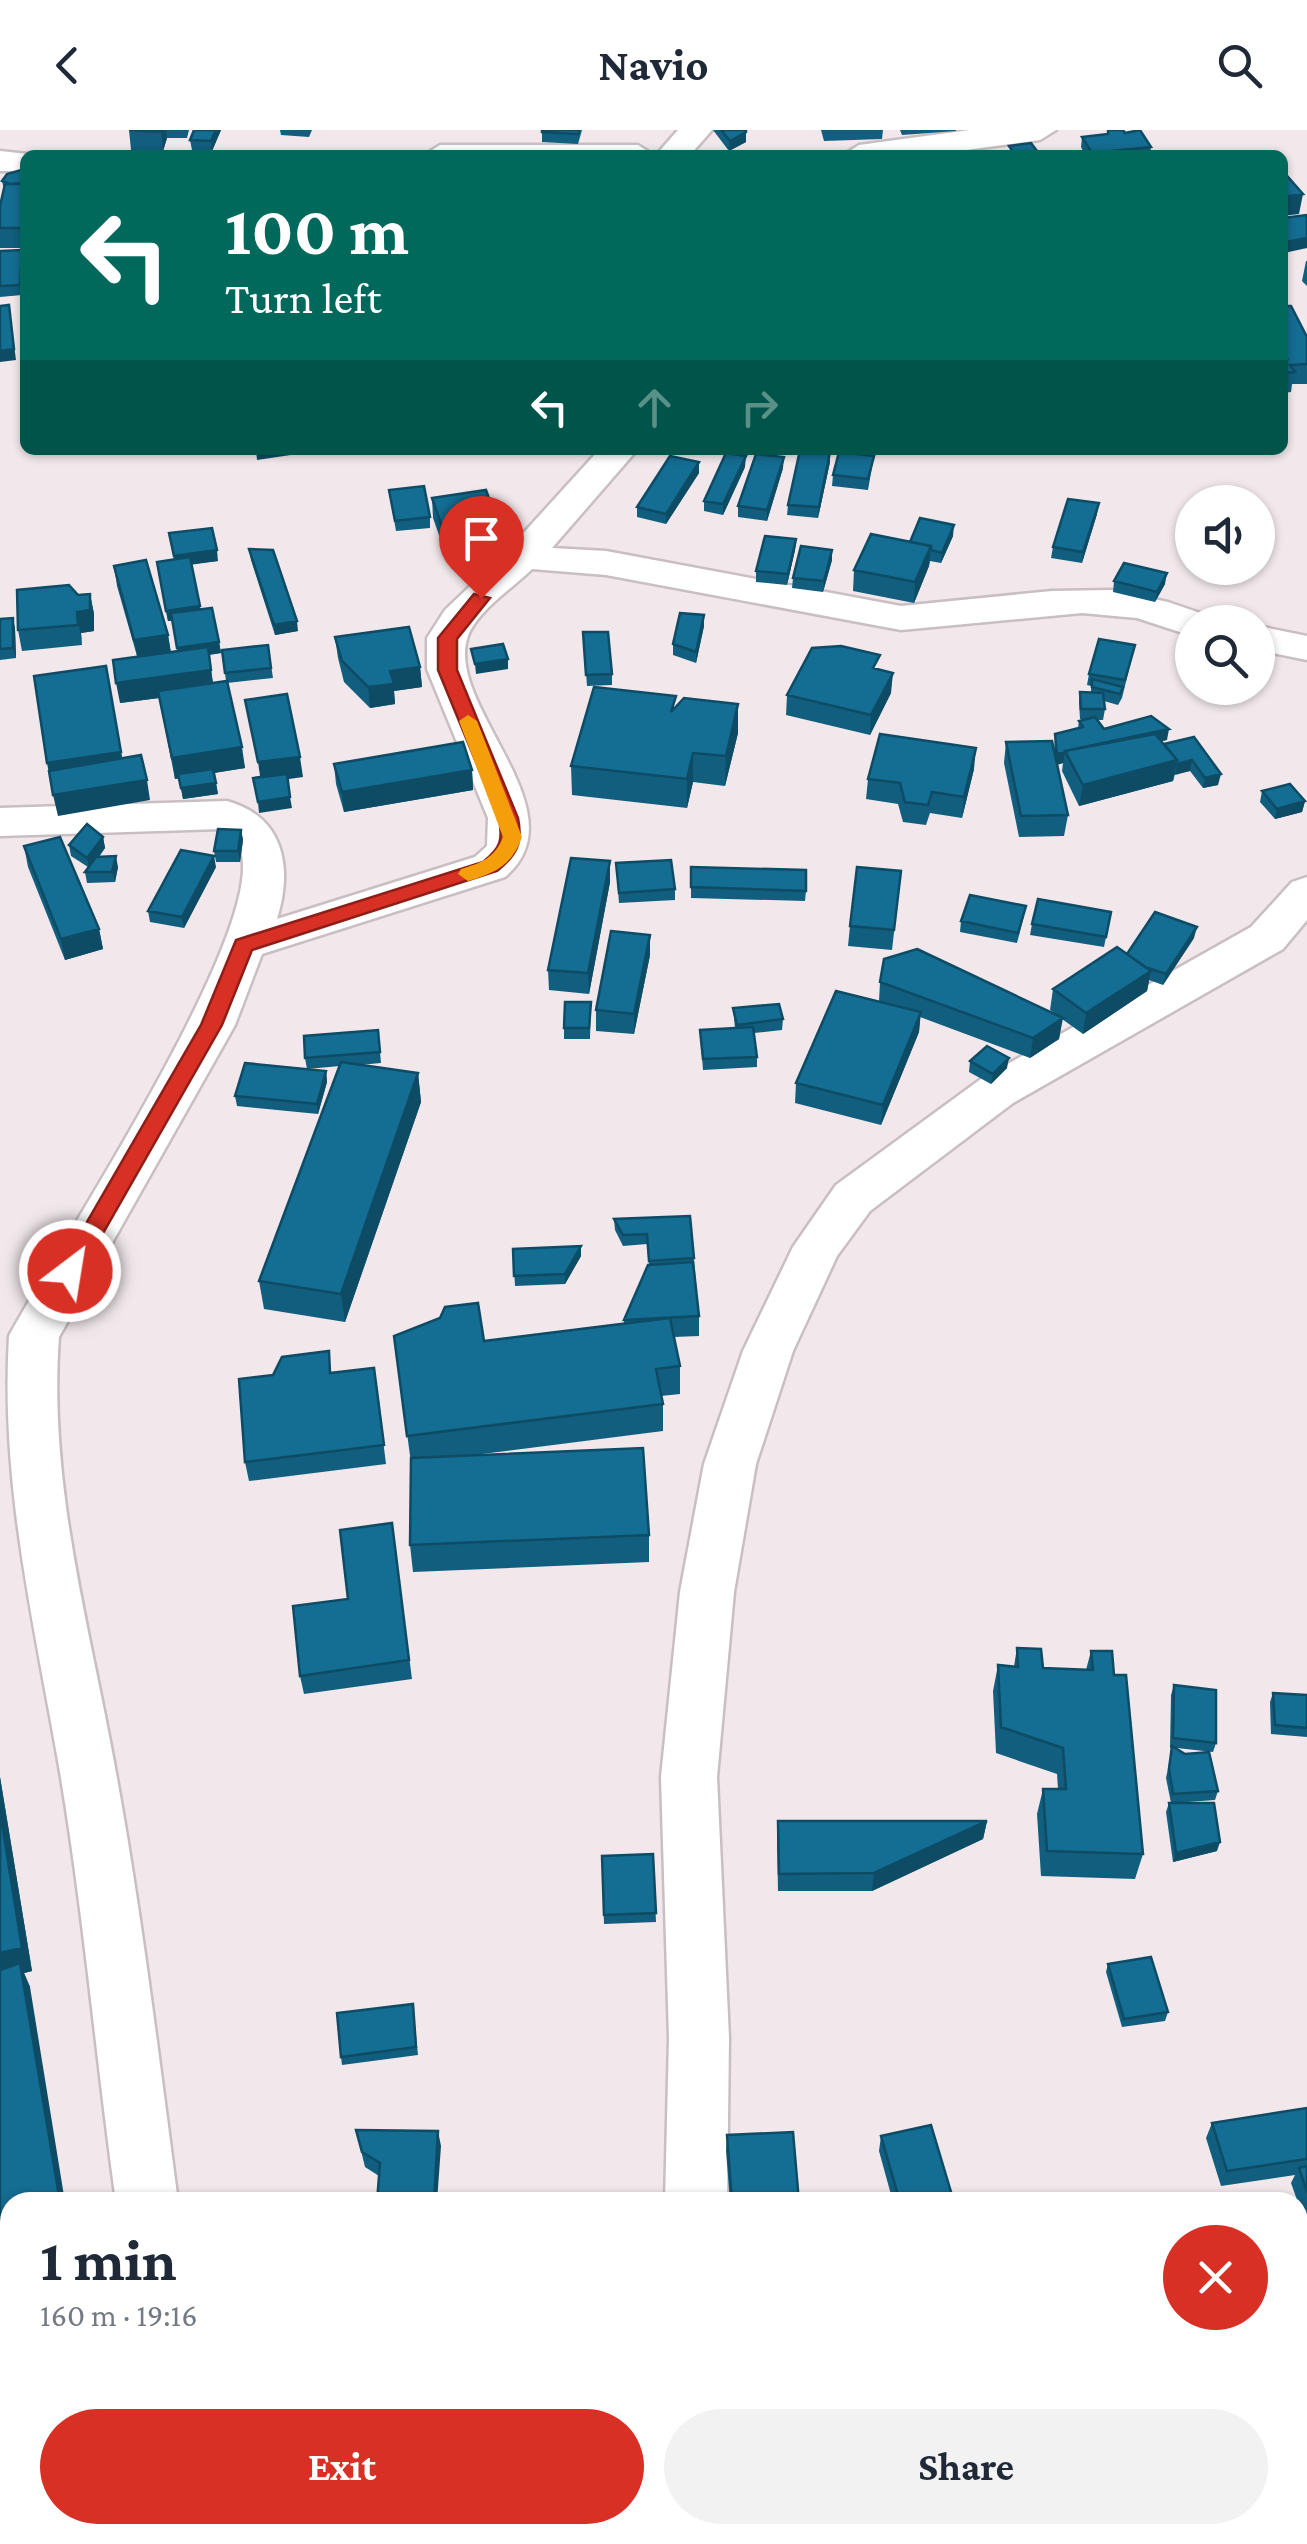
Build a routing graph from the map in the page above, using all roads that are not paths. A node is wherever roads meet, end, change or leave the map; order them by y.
1 (696, 130) edge
2 (1040, 130) edge
3 (677, 150) edge
4 (895, 150) edge
5 (615, 455) edge
6 (524, 557) junction
7 (1175, 618) edge
8 (1275, 641) edge
9 (1307, 648) edge
10 (0, 822) edge
11 (1300, 909) edge
12 (244, 945) junction
13 (146, 2192) edge
14 (696, 2192) edge

1 - 3 street
2 - 4 street
5 - 6 street
6 - 7 street
6 - 12 street
8 - 9 street
10 - 12 street
11 - 14 street
12 - 13 street

